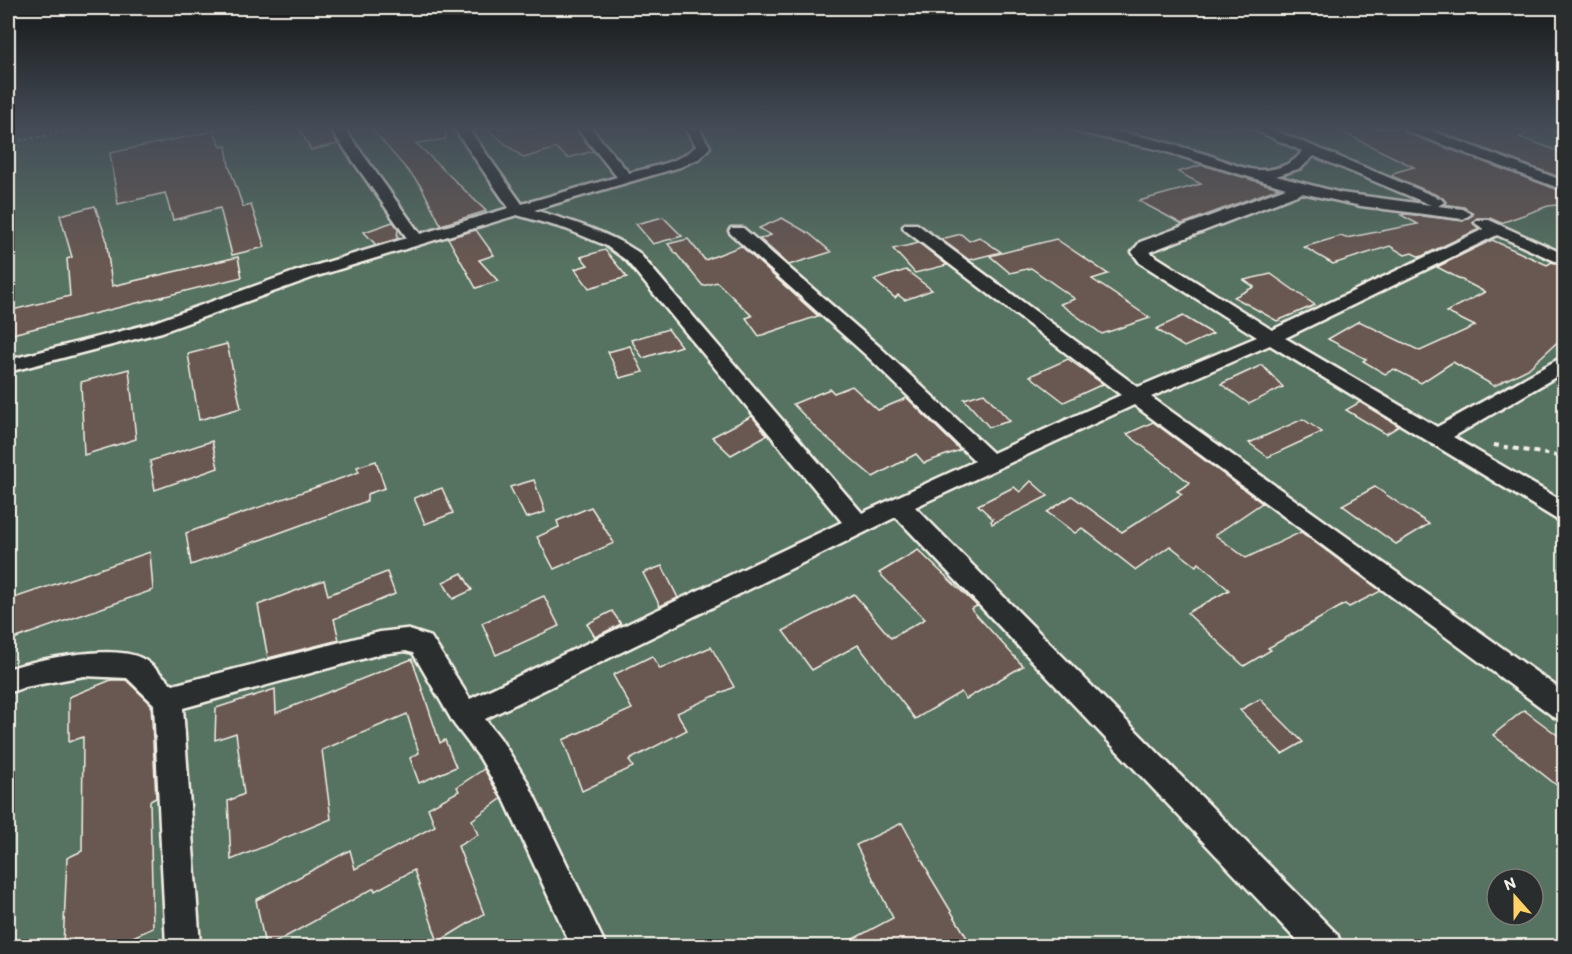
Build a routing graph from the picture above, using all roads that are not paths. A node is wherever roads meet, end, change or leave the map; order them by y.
1 (369, 173) edge
2 (492, 173) edge
3 (621, 173) edge
4 (645, 173) edge
5 (1248, 173) edge
6 (1263, 173) edge
7 (1364, 173) edge
8 (1529, 173) edge
9 (1253, 174) junction
10 (626, 179) junction
11 (1564, 186) edge
12 (1301, 188) junction
13 (519, 211) junction
14 (1463, 214) junction
15 (911, 227) dead end
16 (1497, 229) junction
17 (736, 231) dead end
18 (416, 239) junction
19 (1564, 260) edge
20 (1271, 338) junction
21 (1564, 364) edge
22 (8, 366) edge
23 (1136, 396) junction
24 (1438, 436) junction
25 (990, 463) junction
26 (899, 505) junction
27 (1564, 513) edge
28 (858, 525) junction
29 (8, 681) edge
30 (168, 699) junction
31 (1564, 708) edge
32 (464, 715) junction
33 (183, 946) edge
34 (589, 946) edge
35 (1325, 946) edge

1 - 18 street
2 - 13 street
3 - 10 street
4 - 10 street
5 - 9 street
6 - 9 street
7 - 14 street
8 - 11 street
9 - 12 street
10 - 13 street
12 - 14 street
12 - 20 street
13 - 18 street
13 - 28 street
14 - 16 street
15 - 23 street
16 - 19 street
16 - 20 street
17 - 25 street
18 - 22 street
20 - 23 street
20 - 24 street
21 - 24 street
23 - 25 street
23 - 31 street
24 - 27 street
25 - 26 street
26 - 28 street
26 - 35 street
28 - 32 street
29 - 30 street
30 - 32 street
30 - 33 street
32 - 34 street

